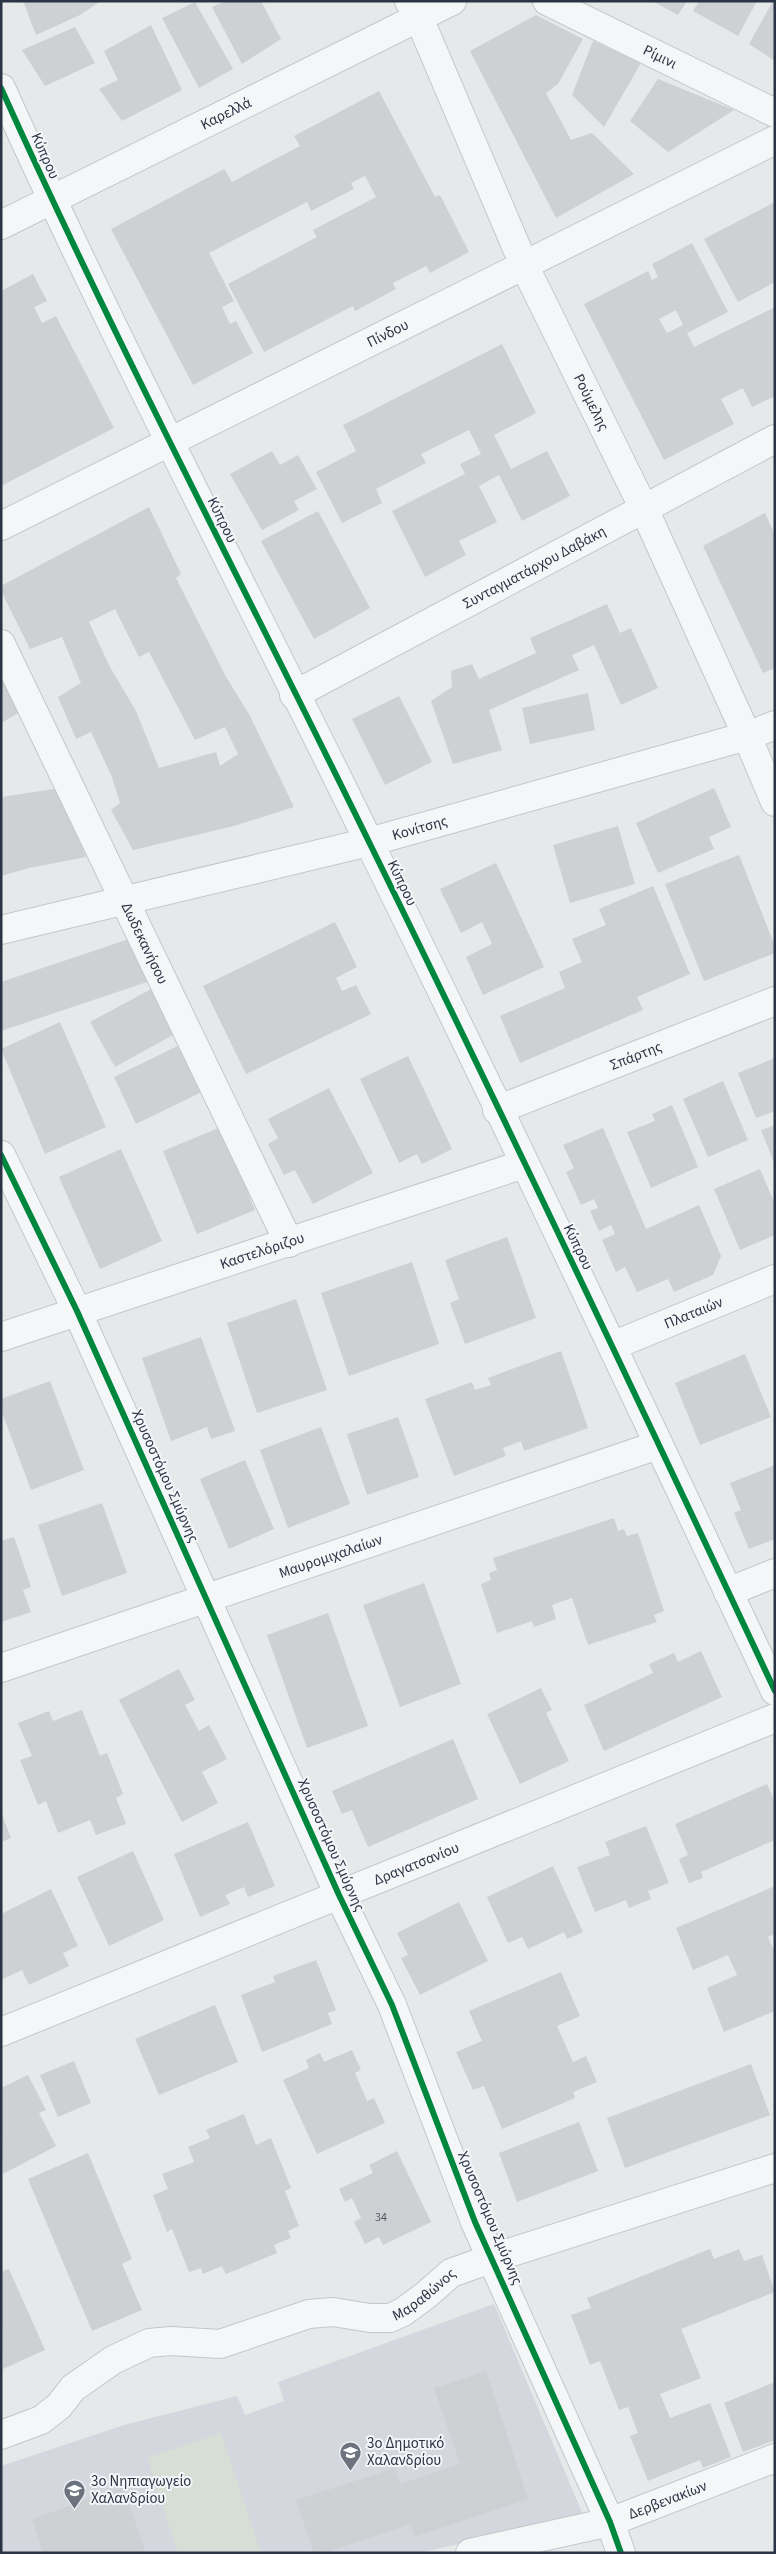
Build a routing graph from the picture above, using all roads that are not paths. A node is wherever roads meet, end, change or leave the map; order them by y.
1 (452, 1) edge
2 (547, 1) edge
3 (414, 10) edge
4 (1, 88) edge
5 (775, 113) edge
6 (775, 140) edge
7 (52, 200) junction
8 (1, 225) edge
9 (524, 265) junction
10 (775, 439) edge
11 (170, 441) junction
12 (644, 509) junction
13 (1, 526) edge
14 (1, 644) edge
15 (294, 695) junction
16 (775, 725) edge
17 (747, 736) junction
18 (775, 802) edge
19 (369, 842) junction
20 (124, 900) junction
21 (1, 930) edge
22 (775, 1001) edge
23 (497, 1110) junction
24 (1, 1155) edge
25 (524, 1164) junction
26 (289, 1243) junction
27 (775, 1279) edge
28 (76, 1311) junction
29 (1, 1337) edge
30 (612, 1346) junction
31 (658, 1445) junction
32 (775, 1573) edge
33 (728, 1592) junction
34 (206, 1598) junction
35 (1, 1668) edge
36 (775, 1691) edge
37 (775, 1718) edge
38 (339, 1895) junction
39 (1, 2032) edge
40 (775, 2168) edge
41 (493, 2258) junction
42 (1, 2435) edge
43 (775, 2458) edge
44 (610, 2522) junction
45 (470, 2553) edge
46 (620, 2553) edge

1 - 3 street, Καρελλά
2 - 5 street, Ρίμινι
3 - 7 street, Καρελλά
3 - 9 street, Ρούμελης
4 - 7 street, Κύπρου
6 - 9 street, Πίνδου
7 - 8 street, Καρελλά
7 - 11 street, Κύπρου
9 - 11 street, Πίνδου
9 - 12 street, Ρούμελης
10 - 12 street, Συνταγματάρχου Δαβάκη
11 - 13 street, Πίνδου
11 - 15 street, Κύπρου
12 - 15 street, Συνταγματάρχου Δαβάκη
12 - 17 street, Ρούμελης
14 - 20 street, Δωδεκανήσου
15 - 19 street, Κύπρου
16 - 17 street, Κονίτσης
17 - 18 street, Ρούμελης
17 - 19 street, Κονίτσης
19 - 20 street, Κονίτσης
19 - 23 street, Κύπρου
20 - 21 street, Κονίτσης
20 - 26 street, Δωδεκανήσου
22 - 23 street, Σπάρτης
23 - 25 street, Κύπρου
24 - 28 street, Χρυσοστόμου Σμύρνης
25 - 26 street, Καστελόριζου
25 - 30 street, Κύπρου
26 - 28 street, Καστελόριζου
27 - 30 street, Πλαταιών
28 - 29 street, Καστελόριζου
28 - 34 street, Χρυσοστόμου Σμύρνης
30 - 31 street, Κύπρου
31 - 33 street, Κύπρου
31 - 34 street, Μαυρομιχαλαίων
32 - 33 street
33 - 36 street, Κύπρου
34 - 35 street, Μαυρομιχαλαίων
34 - 38 street, Χρυσοστόμου Σμύρνης
37 - 38 street, Δραγατσανίου
38 - 39 street, Δραγατσανίου
38 - 41 street, Χρυσοστόμου Σμύρνης
40 - 41 street, Μαραθώνος
41 - 42 street, Μαραθώνος
41 - 44 street, Χρυσοστόμου Σμύρνης
43 - 44 street, Δερβενακίων
44 - 45 street, Δερβενακίων
44 - 46 street, Χρυσοστόμου Σμύρνης

